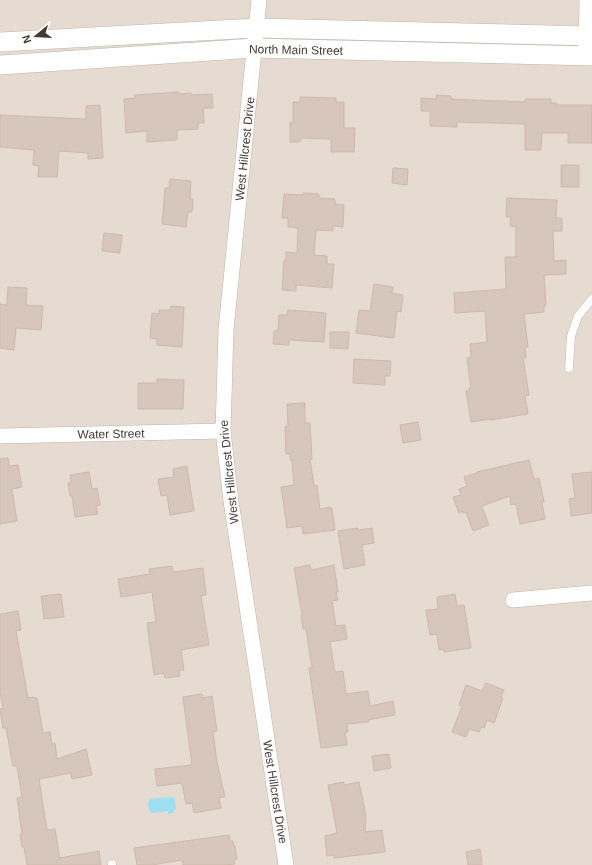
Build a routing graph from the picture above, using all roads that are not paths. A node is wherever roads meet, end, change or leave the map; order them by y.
1 (259, 0) edge
2 (587, 0) edge
3 (256, 28) junction
4 (589, 36) edge
5 (0, 42) edge
6 (255, 48) junction
7 (589, 56) edge
8 (0, 64) edge
9 (592, 299) edge
10 (569, 368) dead end
11 (223, 432) junction
12 (0, 436) edge
13 (592, 593) edge
14 (513, 600) dead end
15 (286, 865) edge

1 - 3 street, West Hillcrest Drive
2 - 4 street
3 - 4 street, North Main Street
3 - 5 street, North Main Street
3 - 6 street, West Hillcrest Drive
4 - 7 street
6 - 7 street, North Main Street
6 - 8 street, North Main Street
6 - 11 street, West Hillcrest Drive
9 - 10 lane
11 - 12 street, Water Street
11 - 15 street, West Hillcrest Drive
13 - 14 street

